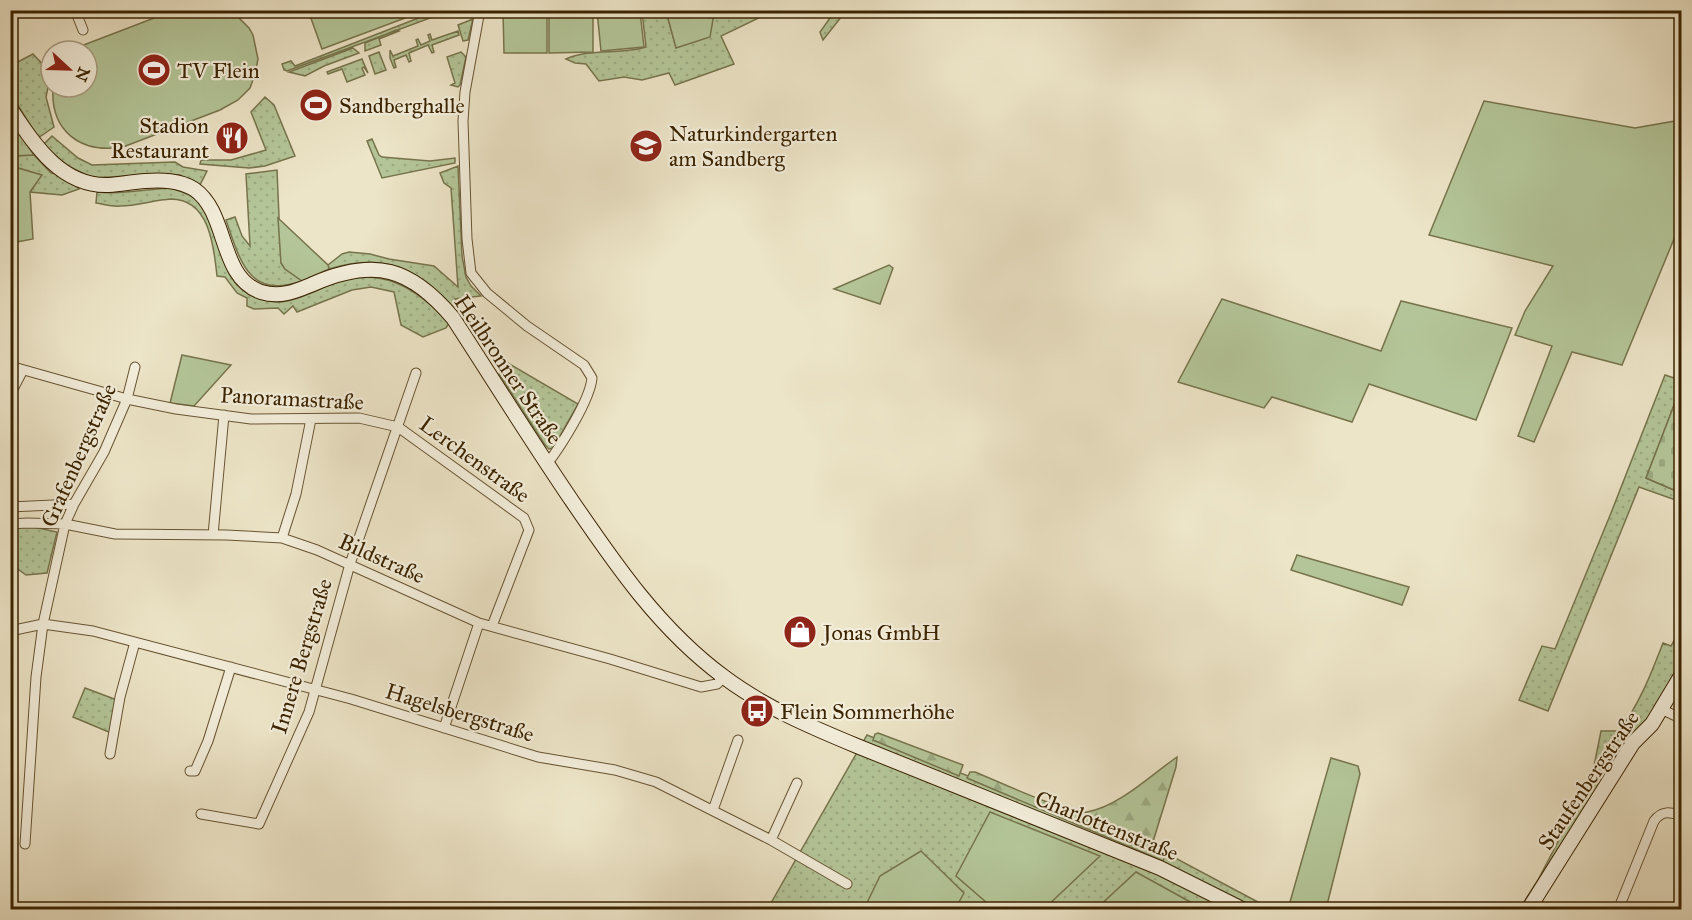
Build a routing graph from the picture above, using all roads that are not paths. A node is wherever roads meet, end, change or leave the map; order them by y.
1 (75, 10) edge
2 (480, 10) edge
3 (83, 30) dead end
4 (10, 108) edge
5 (10, 366) edge
6 (135, 367) dead end
7 (23, 370) junction
8 (416, 373) dead end
9 (10, 395) edge
10 (127, 399) junction
11 (224, 415) junction
12 (311, 418) junction
13 (398, 427) junction
14 (547, 464) junction
15 (74, 504) junction
16 (10, 507) edge
17 (65, 524) junction
18 (10, 525) edge
19 (213, 535) junction
20 (282, 538) junction
21 (350, 564) junction
22 (479, 623) junction
23 (43, 624) junction
24 (492, 626) junction
25 (10, 631) edge
26 (135, 642) junction
27 (231, 667) junction
28 (1682, 674) edge
29 (724, 677) junction
30 (316, 691) junction
31 (1661, 709) junction
32 (1682, 719) edge
33 (444, 728) junction
34 (738, 740) dead end
35 (110, 754) dead end
36 (190, 771) dead end
37 (797, 783) dead end
38 (952, 786) joint
39 (713, 810) junction
40 (201, 814) dead end
41 (1682, 816) edge
42 (771, 840) junction
43 (25, 844) dead end
44 (847, 884) dead end
45 (1244, 909) edge
46 (1528, 909) edge
47 (1618, 909) edge

1 - 3 street
2 - 14 street
4 - 14 main road, Heilbronner Straße
5 - 7 street, Panoramastraße
6 - 10 street, Grafenbergstraße
7 - 9 street
7 - 10 street, Panoramastraße
8 - 13 street, Innere Bergstraße
10 - 11 street, Panoramastraße
10 - 15 street, Grafenbergstraße
11 - 12 street, Panoramastraße
11 - 19 street
12 - 13 street, Panoramastraße
12 - 20 street
13 - 21 street, Innere Bergstraße
13 - 24 street, Lerchenstraße
14 - 29 main road, Heilbronner Straße
15 - 16 street
15 - 17 street, Grafenbergstraße
17 - 18 street, Bildstraße
17 - 19 street, Bildstraße
17 - 23 street, Grafenbergstraße
19 - 20 street, Bildstraße
20 - 21 street, Bildstraße
21 - 22 street, Bildstraße
21 - 30 street, Innere Bergstraße
22 - 24 street, Bildstraße
22 - 33 street
23 - 25 street, Hagelsbergstraße
23 - 26 street, Hagelsbergstraße
23 - 43 street, Grafenbergstraße
24 - 29 street, Bildstraße
26 - 27 street, Hagelsbergstraße
26 - 35 street
27 - 30 street, Hagelsbergstraße
27 - 36 street
28 - 31 main road, Staufenbergstraße
29 - 38 main road, Heilbronner Straße
30 - 33 street, Hagelsbergstraße
30 - 40 street, Innere Bergstraße
31 - 32 street
31 - 46 main road, Staufenbergstraße
33 - 39 street, Hagelsbergstraße
34 - 39 street
37 - 42 street
38 - 45 main road, Charlottenstraße
39 - 42 street, Hagelsbergstraße
41 - 47 street
42 - 44 street, Hagelsbergstraße

